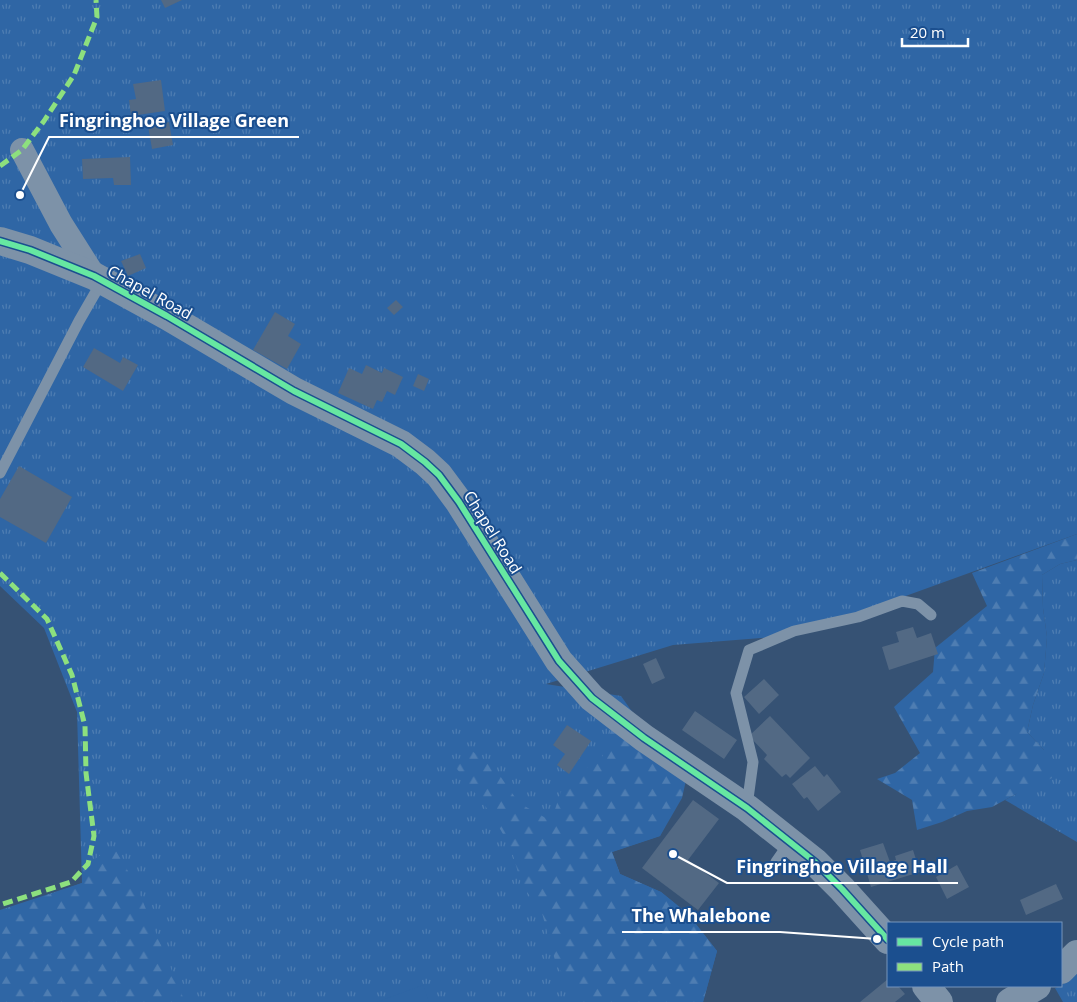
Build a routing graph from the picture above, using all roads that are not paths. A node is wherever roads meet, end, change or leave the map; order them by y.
1 (22, 150) dead end
2 (0, 241) edge
3 (98, 278) junction
4 (0, 473) edge
5 (931, 615) dead end
6 (747, 808) junction
7 (887, 939) edge
8 (1077, 954) edge
9 (1062, 969) edge
10 (927, 987) edge
11 (1036, 987) edge
12 (939, 1002) edge
13 (1010, 1002) edge

1 - 3 street
2 - 3 street, Chapel Road
3 - 4 lane
3 - 6 street, Chapel Road
5 - 6 lane
6 - 7 street, Chapel Road
8 - 9 street
10 - 12 street
11 - 13 street

